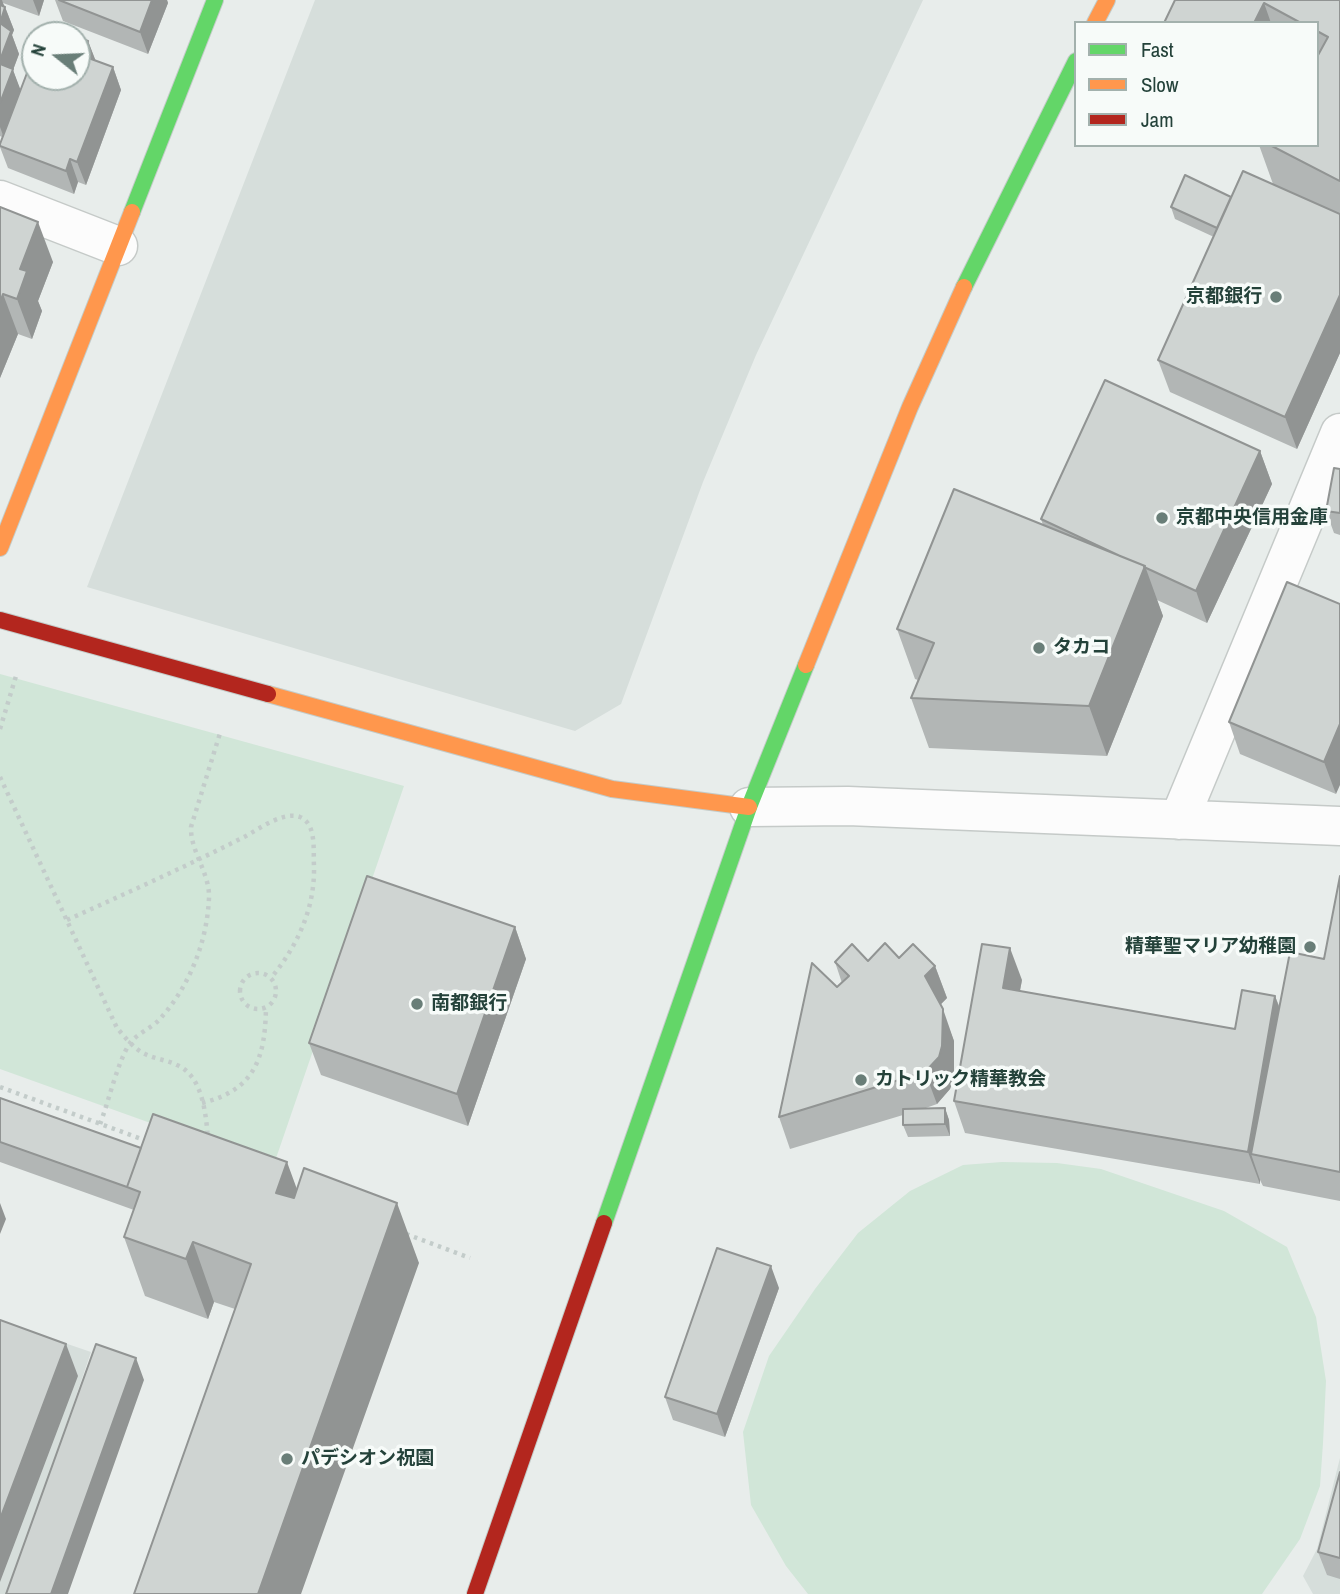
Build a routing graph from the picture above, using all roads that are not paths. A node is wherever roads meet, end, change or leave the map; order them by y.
1 (215, 0) edge
2 (1107, 0) edge
3 (1096, 21) edge
4 (1074, 65) edge
5 (0, 200) edge
6 (118, 246) junction
7 (1340, 433) edge
8 (0, 548) edge
9 (0, 620) edge
10 (749, 807) junction
11 (1179, 820) junction
12 (1340, 826) edge
13 (475, 1594) edge

1 - 6 street
2 - 3 street
4 - 10 street
5 - 6 street
6 - 8 street
7 - 11 street
9 - 10 street
10 - 11 street
10 - 13 street
11 - 12 street

